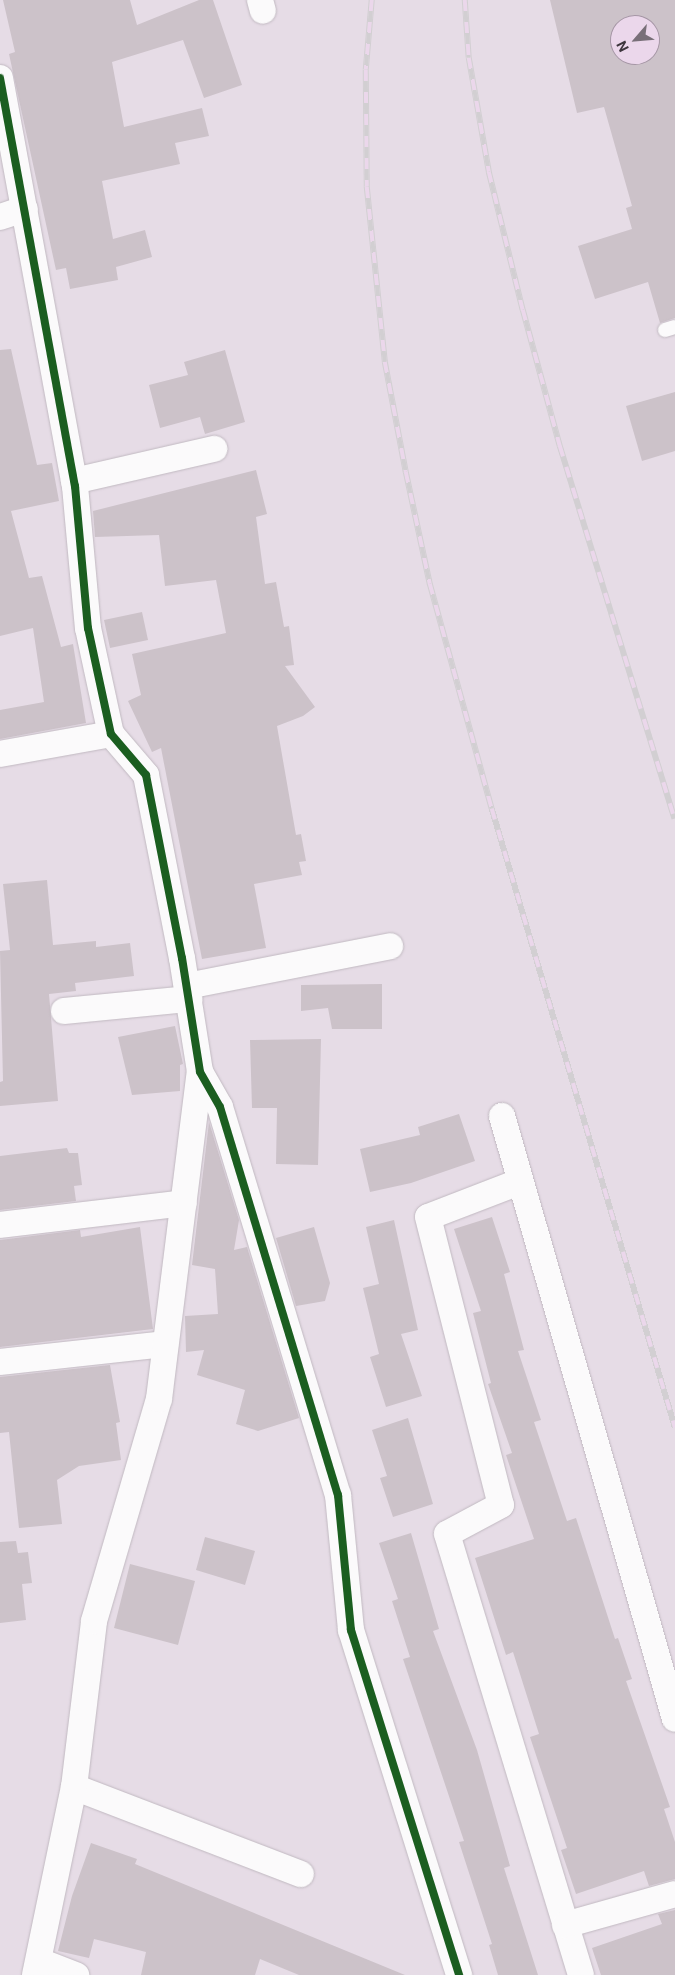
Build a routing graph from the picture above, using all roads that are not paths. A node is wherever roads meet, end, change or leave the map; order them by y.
1 (0, 78) edge
2 (25, 209) junction
3 (0, 217) edge
4 (214, 449) dead end
5 (74, 481) junction
6 (111, 734) junction
7 (0, 754) edge
8 (390, 946) dead end
9 (188, 992) junction
10 (64, 1012) dead end
11 (200, 1072) junction
12 (502, 1116) dead end
13 (520, 1182) junction
14 (184, 1203) junction
15 (0, 1225) edge
16 (166, 1344) junction
17 (0, 1362) edge
18 (675, 1719) edge
19 (74, 1787) junction
20 (301, 1874) dead end
21 (675, 1894) edge
22 (565, 1925) junction
23 (37, 1968) edge
24 (76, 1975) edge
25 (460, 1975) edge
26 (581, 1975) edge

1 - 2 street
2 - 3 street
2 - 5 street
4 - 5 street
5 - 6 street
6 - 7 street
6 - 9 street
8 - 9 street
9 - 10 street
9 - 11 street
11 - 14 street
11 - 25 street
12 - 13 street
13 - 18 street
13 - 22 street
14 - 15 street
14 - 16 street
16 - 17 street
16 - 19 street
19 - 20 street
19 - 23 street
21 - 22 street
22 - 26 street
23 - 24 street

